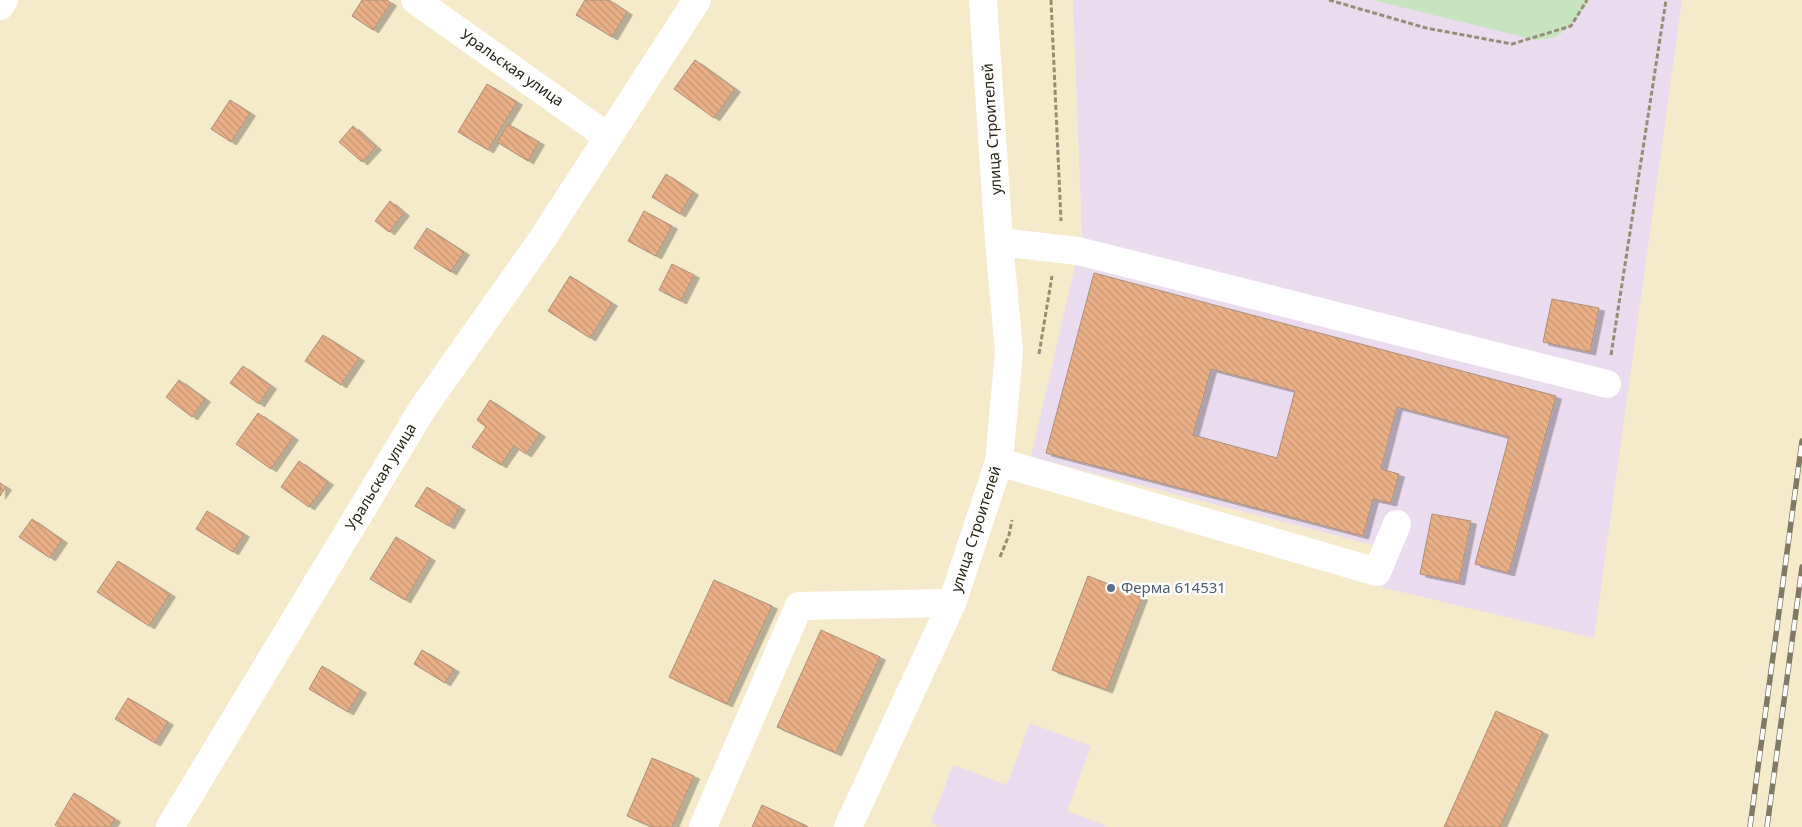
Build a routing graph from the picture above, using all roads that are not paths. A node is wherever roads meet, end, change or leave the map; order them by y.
1 (4, 0) edge
2 (415, 0) edge
3 (697, 0) edge
4 (983, 0) edge
5 (0, 6) edge
6 (608, 137) junction
7 (999, 242) junction
8 (1607, 384) road end
9 (998, 462) junction
10 (1397, 524) dead end
11 (952, 603) junction
12 (170, 827) edge
13 (702, 827) edge
14 (848, 827) edge

1 - 5 street
2 - 6 street, Уральская улица
3 - 6 street, Уральская улица
4 - 7 street, улица Строителей
6 - 12 street, Уральская улица
7 - 8 street
7 - 9 street, улица Строителей
9 - 10 street
9 - 11 street, улица Строителей
11 - 13 street
11 - 14 street, улица Строителей

